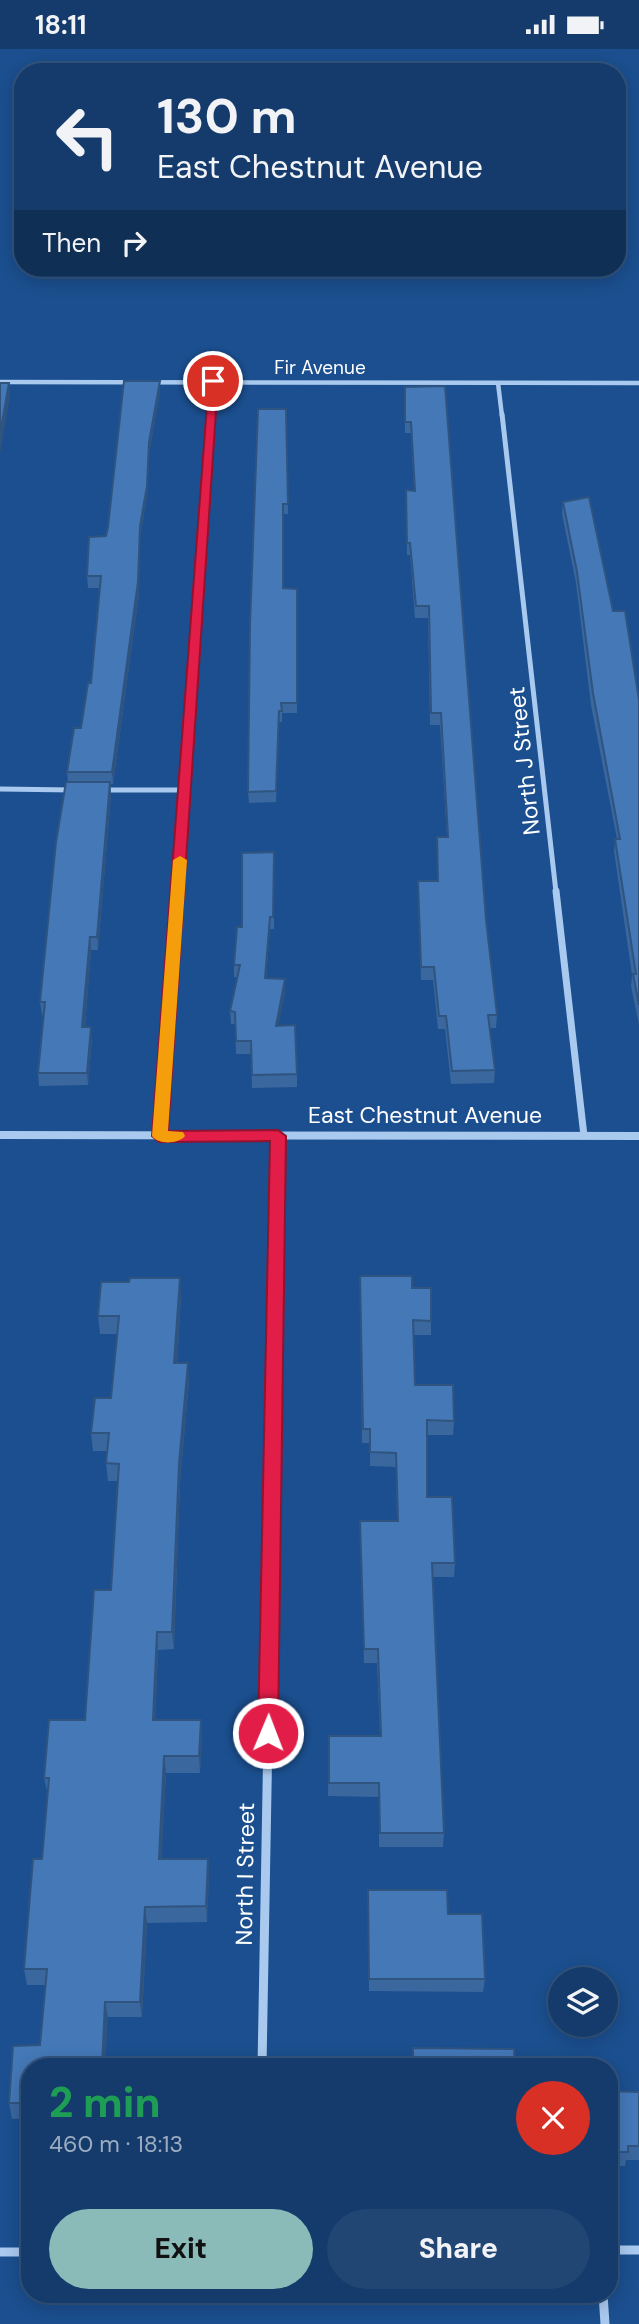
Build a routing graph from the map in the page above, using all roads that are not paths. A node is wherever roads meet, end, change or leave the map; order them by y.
1 (213, 381) junction
2 (0, 382) edge
3 (498, 383) junction
4 (639, 383) edge
5 (0, 789) edge
6 (79, 790) edge
7 (93, 790) edge
8 (185, 790) junction
9 (0, 1135) edge
10 (159, 1136) junction
11 (278, 1136) junction
12 (584, 1136) junction
13 (639, 1136) edge
14 (262, 2058) edge
15 (618, 2250) edge
16 (639, 2250) edge
17 (0, 2252) edge
18 (21, 2252) edge
19 (604, 2303) edge
20 (605, 2324) edge

1 - 2 street, Fir Avenue
1 - 3 street, Fir Avenue
1 - 8 street
3 - 4 street, Fir Avenue
3 - 12 street, North J Street
5 - 6 street
7 - 8 street
8 - 10 street
9 - 10 street, East Chestnut Avenue
10 - 11 street, East Chestnut Avenue
11 - 12 street, East Chestnut Avenue
11 - 14 street, North I Street
12 - 13 street, East Chestnut Avenue
15 - 16 street
17 - 18 street
19 - 20 street

